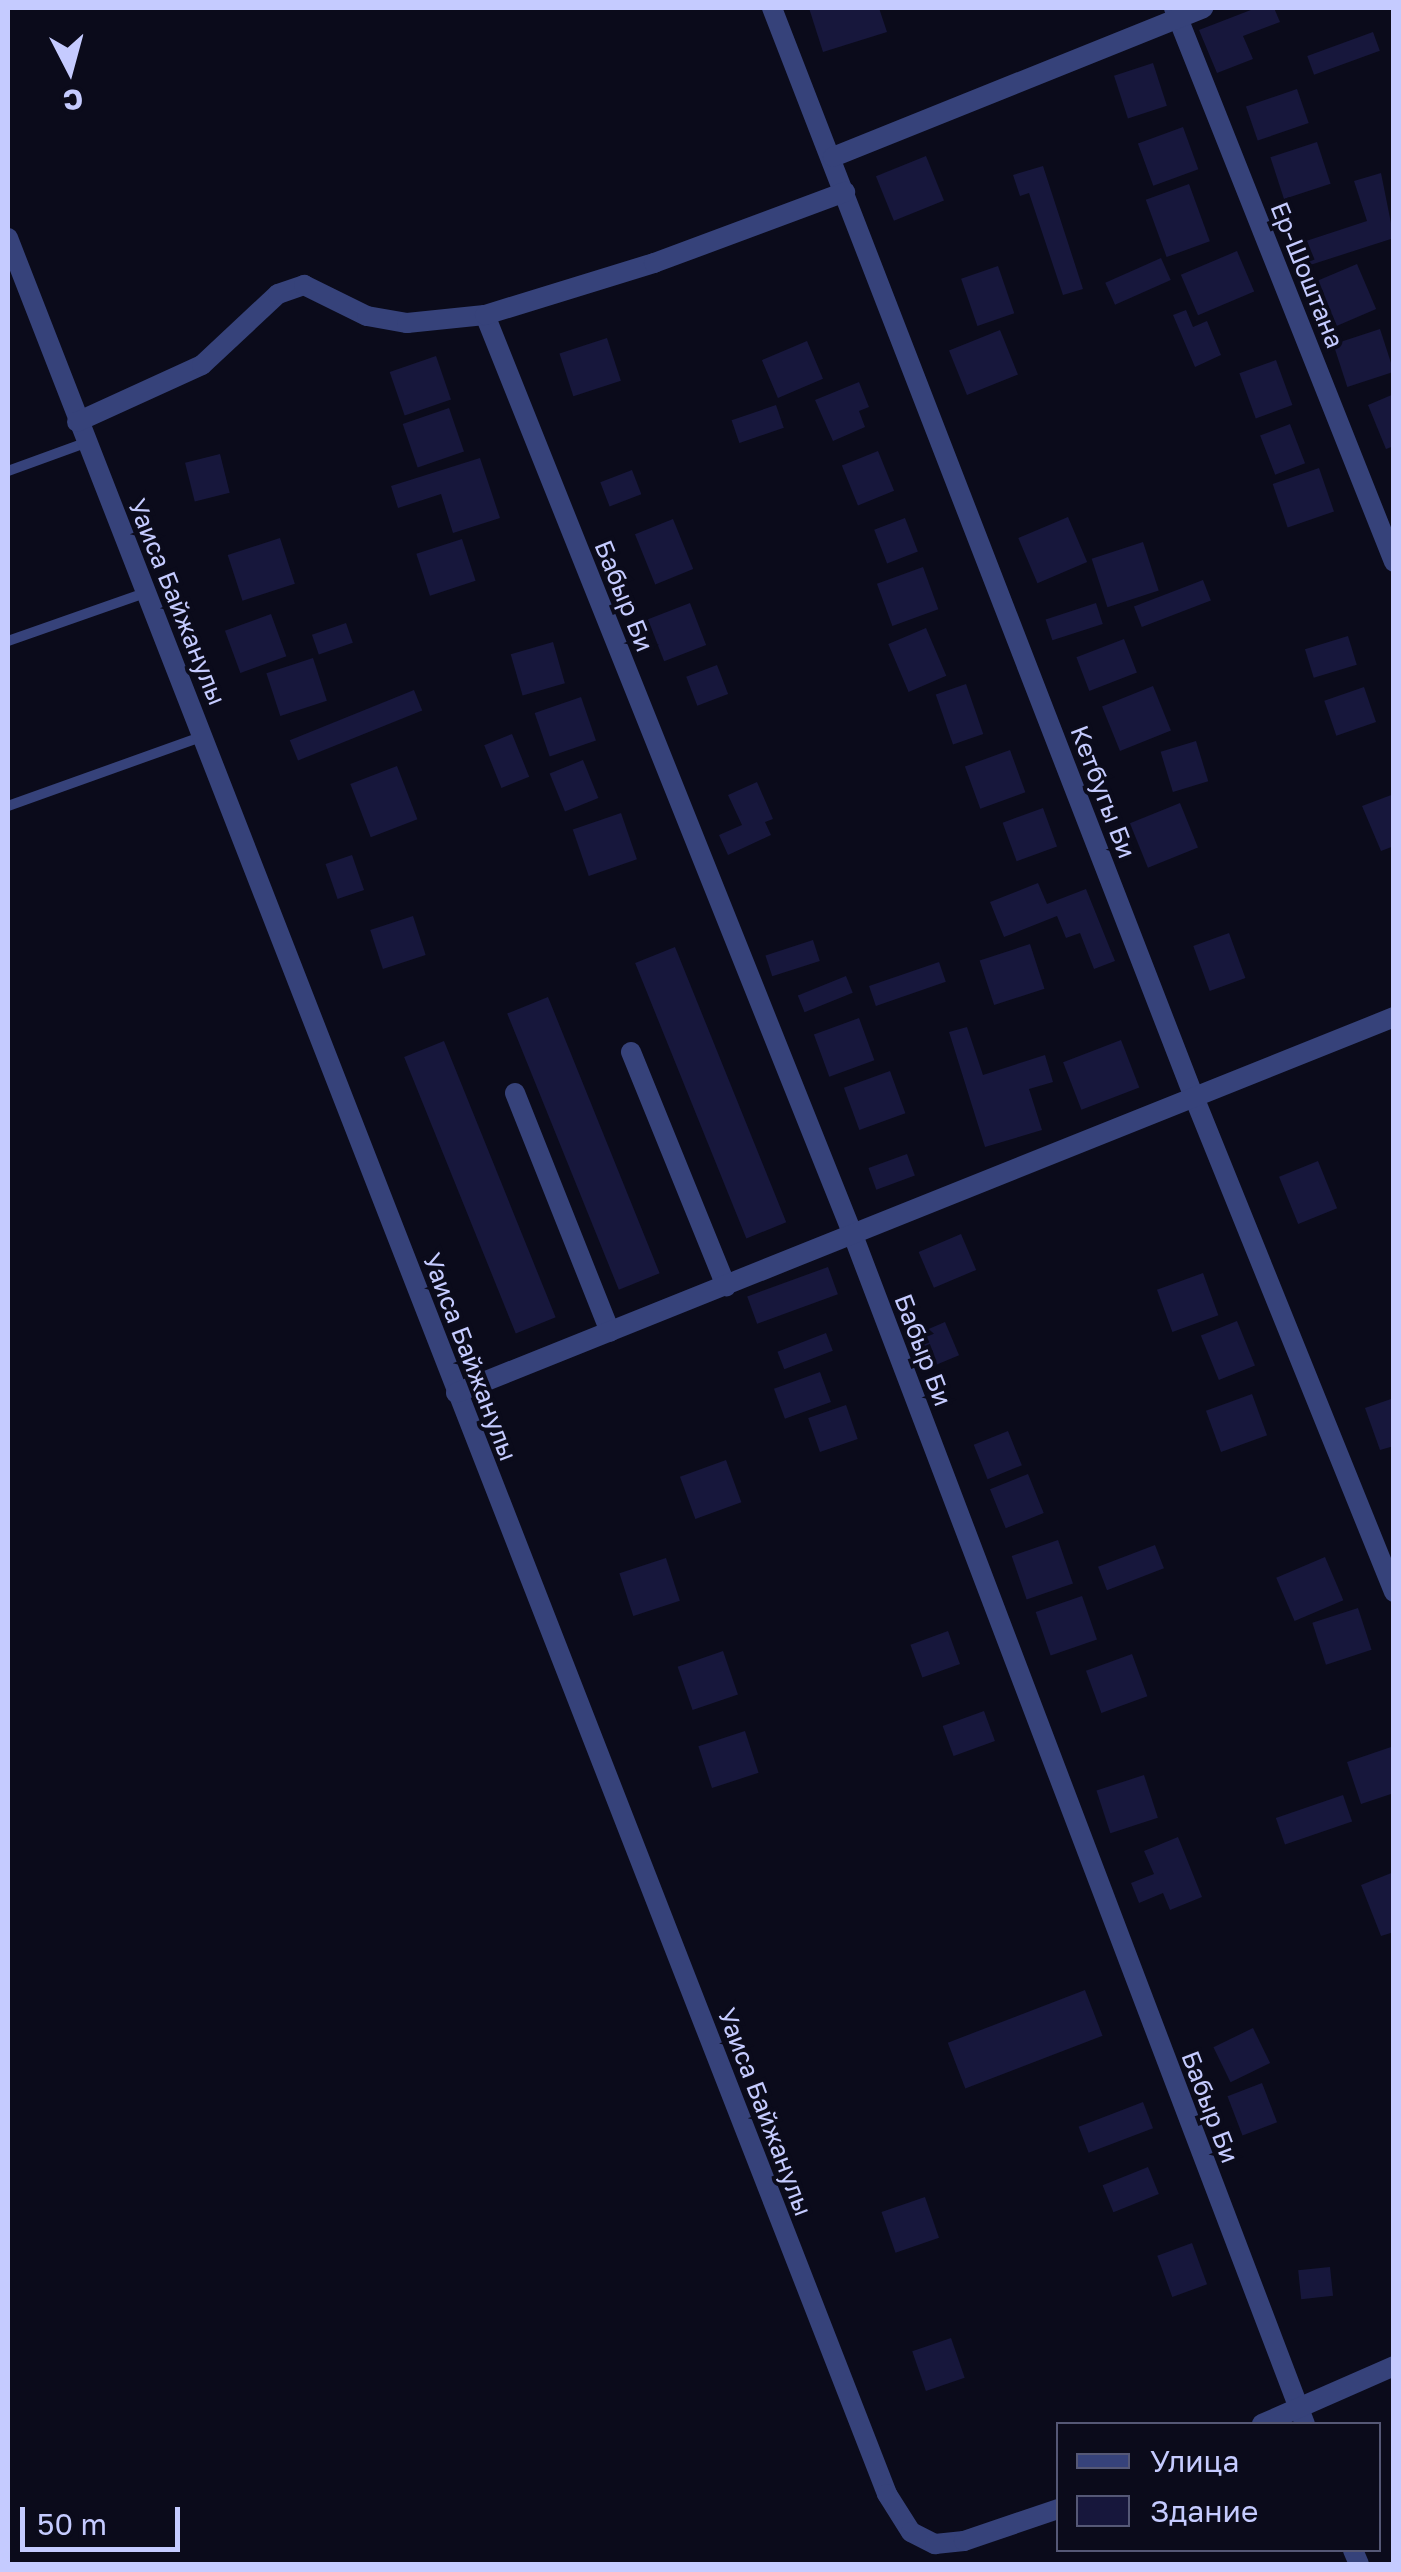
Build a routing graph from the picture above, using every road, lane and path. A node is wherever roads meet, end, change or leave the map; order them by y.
1 (772, 8) edge
2 (1203, 8) edge
3 (1176, 12) edge
4 (834, 157) junction
5 (845, 192) junction
6 (8, 238) edge
7 (485, 315) junction
8 (77, 422) junction
9 (85, 442) junction
10 (8, 471) edge
11 (1394, 562) edge
12 (146, 592) junction
13 (8, 641) edge
14 (204, 736) junction
15 (8, 806) edge
16 (1394, 1017) edge
17 (631, 1052) dead end
18 (515, 1093) dead end
19 (1194, 1097) junction
20 (853, 1235) junction
21 (726, 1286) junction
22 (610, 1332) junction
23 (456, 1393) junction
24 (1394, 1592) edge
25 (1394, 2366) edge
26 (1301, 2416) edge
27 (1272, 2422) edge
28 (1056, 2510) edge
29 (935, 2554) edge

1 - 4 street, Кетбугы Би
2 - 3 street
3 - 4 street
3 - 11 street, Ер-Шоштана
4 - 5 street, Кетбугы Би
5 - 7 street
5 - 19 street, Кетбугы Би
6 - 8 street, Уаиса Байжанулы
7 - 8 street
7 - 20 street, Бабыр Би
8 - 9 street, Уаиса Байжанулы
9 - 10 lane
9 - 12 street, Уаиса Байжанулы
12 - 13 lane
12 - 14 street, Уаиса Байжанулы
14 - 15 lane
14 - 23 street, Уаиса Байжанулы
16 - 19 street
17 - 21 street
18 - 22 street
19 - 20 street
19 - 24 street, Кетбугы Би
20 - 21 street
20 - 26 street, Бабыр Би
21 - 22 street
22 - 23 street
23 - 29 street, Уаиса Байжанулы
25 - 26 street
26 - 27 street
28 - 29 street

